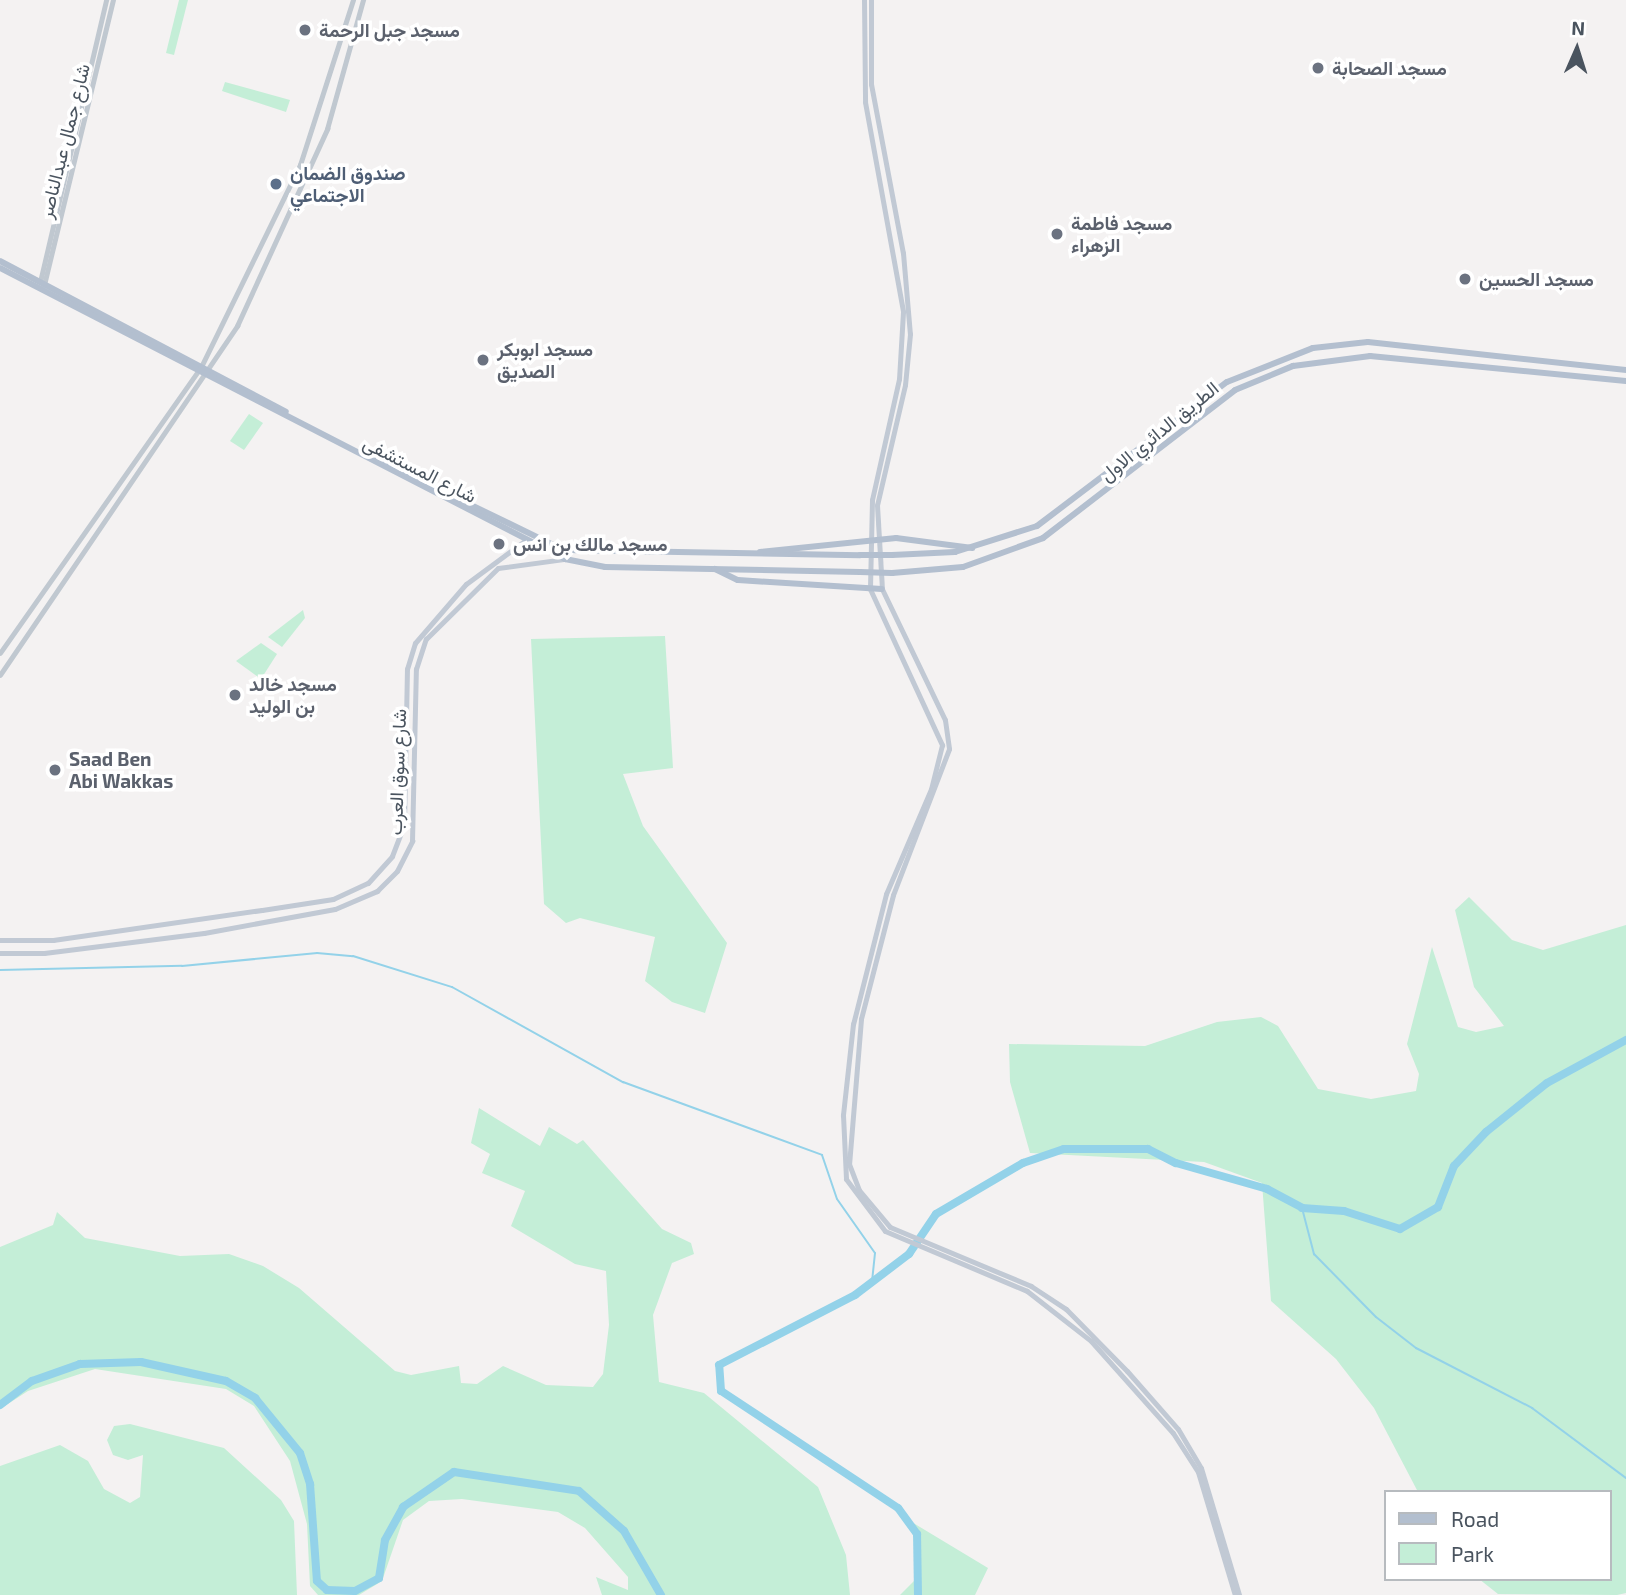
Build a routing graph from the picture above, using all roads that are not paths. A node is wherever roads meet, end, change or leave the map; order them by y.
1 (106, 0) edge
2 (113, 0) edge
3 (353, 0) edge
4 (363, 0) edge
5 (863, 0) edge
6 (871, 0) edge
7 (0, 261) edge
8 (0, 268) edge
9 (42, 284) junction
10 (1335, 345) junction
11 (1416, 346) junction
12 (1337, 358) junction
13 (1415, 359) junction
14 (1600, 367) junction
15 (199, 369) junction
16 (1626, 370) edge
17 (209, 374) junction
18 (1599, 378) junction
19 (1626, 381) edge
20 (897, 405) junction
21 (534, 538) junction
22 (522, 540) junction
23 (869, 541) junction
24 (877, 541) junction
25 (974, 548) junction
26 (681, 554) junction
27 (745, 555) junction
28 (892, 555) joint
29 (565, 559) junction
30 (681, 569) junction
31 (715, 569) junction
32 (860, 572) joint
33 (870, 589) junction
34 (882, 589) junction
35 (0, 653) edge
36 (0, 675) edge
37 (0, 940) edge
38 (0, 953) edge
39 (858, 1018) junction
40 (848, 1084) junction
41 (1237, 1595) edge

1 - 9 street
2 - 9 street, شارع جمال عبدالناصر
3 - 15 street
4 - 17 street
5 - 20 main road
6 - 20 main road
7 - 9 main road, شارع المستشفى
8 - 9 main road, شارع المستشفى
9 - 15 main road, شارع المستشفى
10 - 11 main road, الطريق الدائري الاول
10 - 12 main road
10 - 25 main road, الطريق الدائري الاول
11 - 13 main road
11 - 14 main road, الطريق الدائري الاول
12 - 13 main road, الطريق الدائري الاول
12 - 32 main road, الطريق الدائري الاول, bridge
13 - 18 main road, الطريق الدائري الاول
14 - 16 main road, الطريق الدائري الاول
14 - 18 main road
15 - 17 main road, شارع المستشفى
15 - 35 street
17 - 21 main road, شارع المستشفى
17 - 22 main road, شارع المستشفى
17 - 36 street
18 - 19 main road, الطريق الدائري الاول
20 - 23 main road
20 - 24 main road
21 - 22 main road
21 - 26 main road, شارع المستشفى
22 - 29 main road, شارع المستشفى
22 - 37 main road
23 - 24 main road
23 - 27 main road
23 - 33 main road
24 - 25 main road
24 - 34 main road
25 - 28 main road, الطريق الدائري الاول
26 - 27 main road, شارع المستشفى
26 - 30 main road
27 - 28 main road, شارع المستشفى, bridge
29 - 30 main road, شارع المستشفى
29 - 38 main road, شارع سوق العرب
30 - 31 main road, شارع المستشفى
31 - 32 main road, شارع المستشفى
31 - 33 main road
33 - 34 main road
33 - 39 main road
34 - 39 main road
39 - 40 main road
40 - 41 main road
40 - 41 main road

